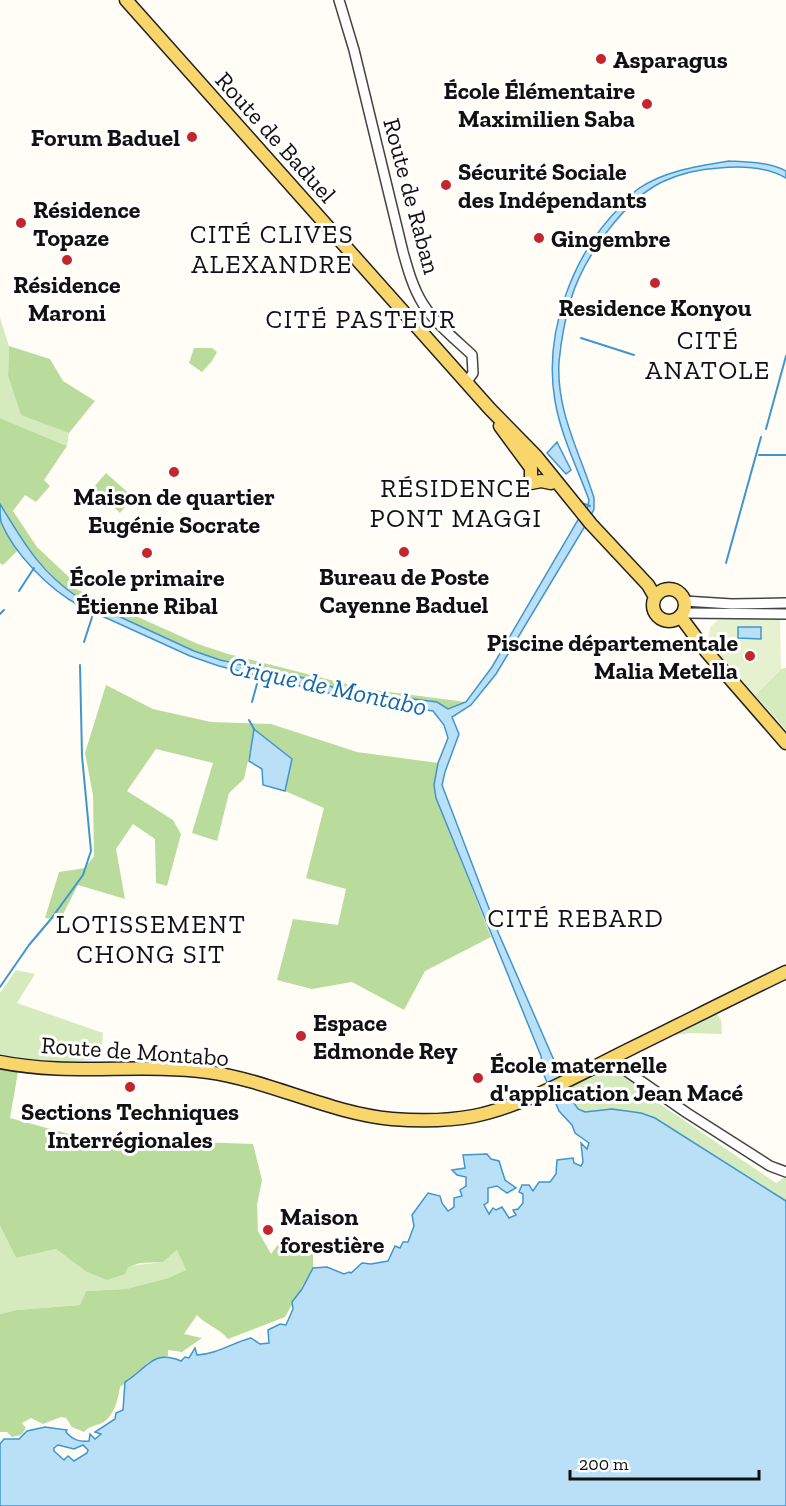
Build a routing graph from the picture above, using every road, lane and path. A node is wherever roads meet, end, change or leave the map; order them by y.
1 (126, 0) edge
2 (339, 0) edge
3 (466, 382) junction
4 (490, 409) junction
5 (585, 517) junction
6 (659, 593) junction
7 (786, 603) edge
8 (680, 613) junction
9 (786, 614) edge
10 (786, 743) edge
11 (786, 972) edge
12 (609, 1059) junction
13 (0, 1062) edge
14 (786, 1172) edge

1 - 3 main road, Route de Baduel
2 - 3 street, Route de Raban
3 - 4 main road, Route de Baduel
4 - 5 main road, Route de Baduel
4 - 5 main road, Route de Baduel
5 - 6 main road, Route de Baduel
6 - 8 main road
6 - 8 main road
7 - 8 street
8 - 9 street
8 - 10 main road
11 - 12 main road
12 - 13 main road, Route de Montabo
12 - 14 street

